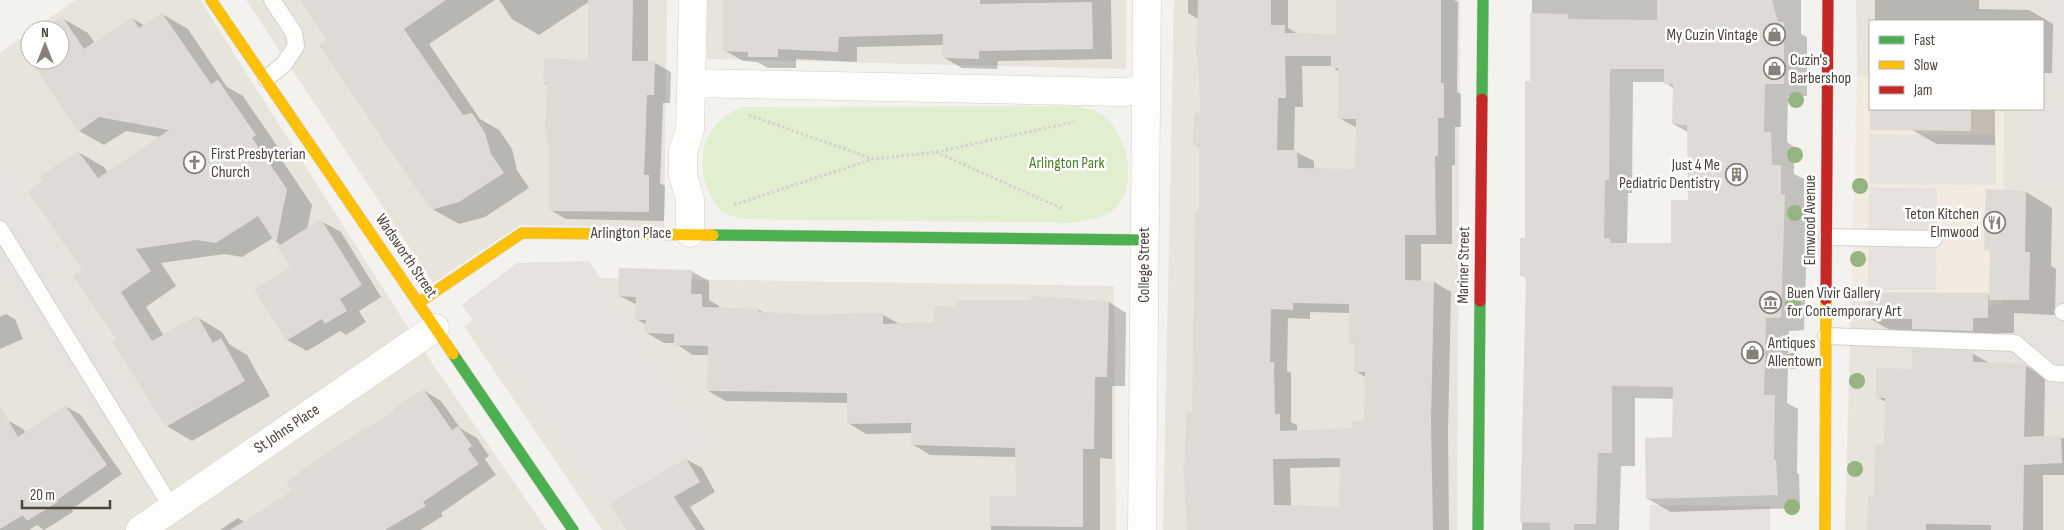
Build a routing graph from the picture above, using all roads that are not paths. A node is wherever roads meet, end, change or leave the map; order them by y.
1 (211, 0) edge
2 (272, 0) edge
3 (693, 0) edge
4 (1147, 0) edge
5 (1483, 0) edge
6 (1828, 0) edge
7 (266, 79) junction
8 (691, 83) junction
9 (1146, 90) junction
10 (0, 229) edge
11 (690, 234) junction
12 (1827, 237) junction
13 (1934, 239) dead end
14 (1144, 240) junction
15 (418, 303) junction
16 (435, 328) junction
17 (1826, 336) junction
18 (2064, 374) edge
19 (172, 508) junction
20 (140, 530) edge
21 (573, 530) edge
22 (1142, 530) edge
23 (1478, 530) edge
24 (1825, 530) edge

1 - 7 street, Wadsworth Street
2 - 7 lane
3 - 8 street, Arlington Place
4 - 9 street, College Street
5 - 23 street, Mariner Street
6 - 12 street, Elmwood Avenue
7 - 15 street, Wadsworth Street
8 - 9 street
8 - 11 street, Arlington Place
9 - 14 street, College Street
10 - 19 lane
11 - 14 street
11 - 15 street, Arlington Place
12 - 13 lane
12 - 17 street, Elmwood Avenue
14 - 22 street, College Street
15 - 16 street, Wadsworth Street
16 - 19 street, St Johns Place
16 - 21 street, Wadsworth Street
17 - 18 lane
17 - 24 street, Elmwood Avenue
19 - 20 street, St Johns Place

